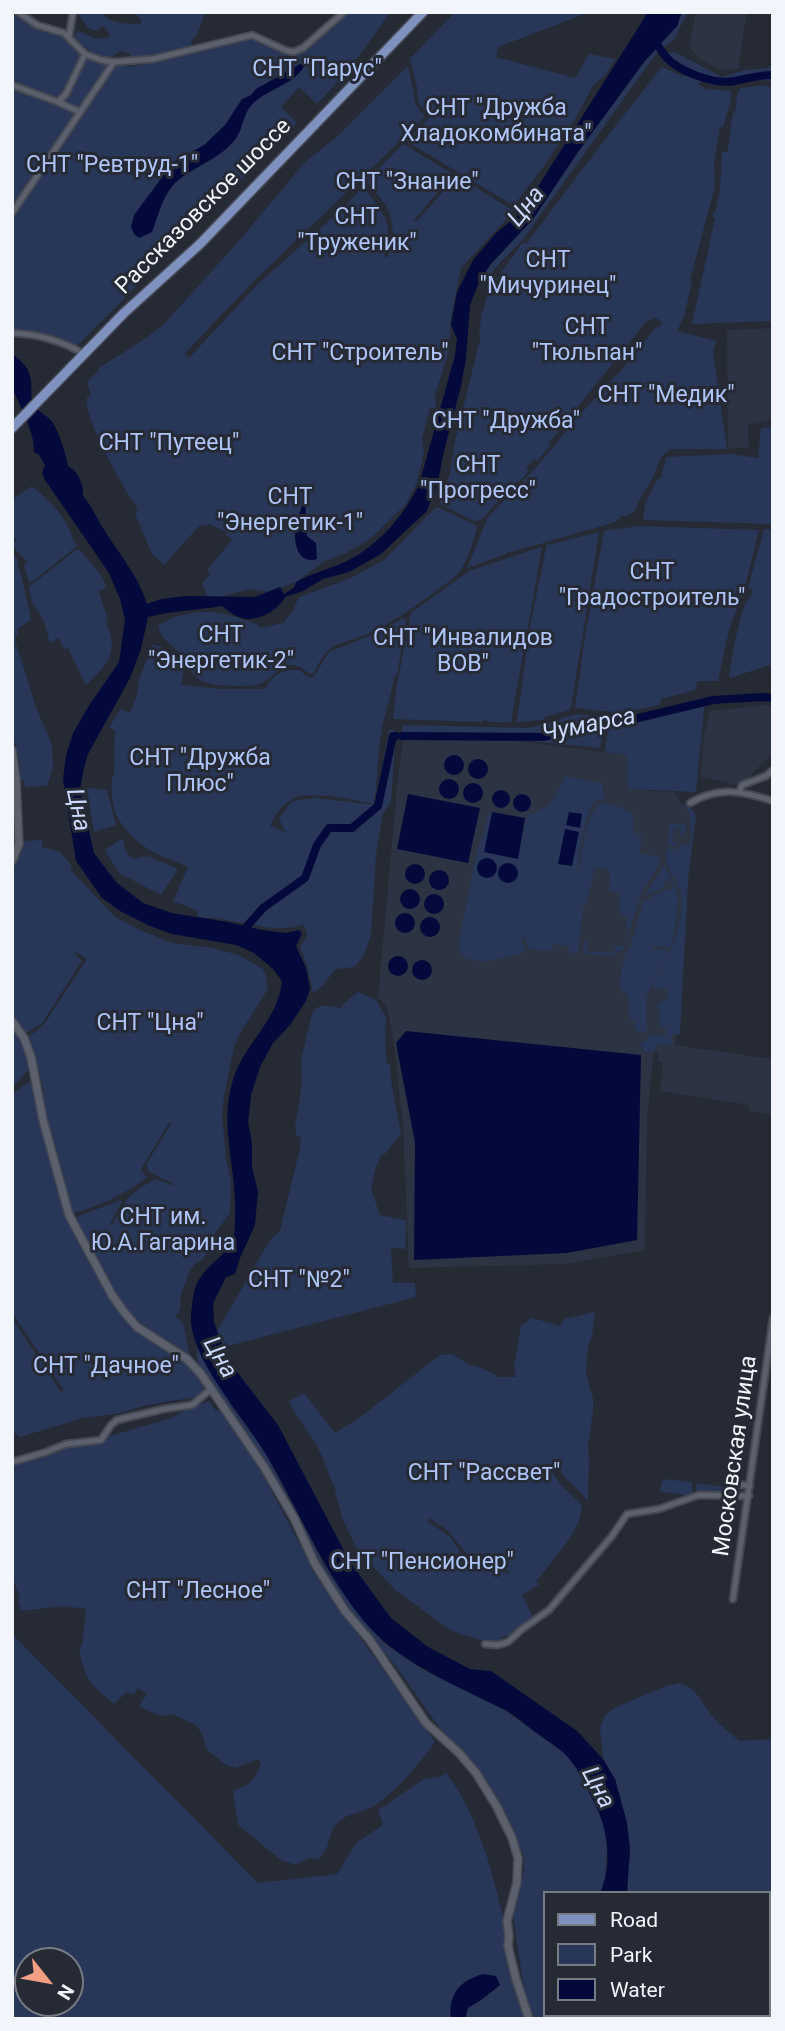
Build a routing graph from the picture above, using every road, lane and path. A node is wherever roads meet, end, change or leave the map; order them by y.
1 (18, 12) edge
2 (73, 12) edge
3 (333, 12) edge
4 (423, 12) edge
5 (342, 15) edge
6 (69, 37) junction
7 (85, 54) junction
8 (114, 62) junction
9 (12, 85) edge
10 (58, 102) junction
11 (80, 112) junction
12 (12, 214) edge
13 (12, 333) edge
14 (84, 354) junction
15 (12, 428) edge
16 (12, 750) edge
17 (773, 769) edge
18 (740, 791) junction
19 (773, 801) edge
20 (690, 803) dead end
21 (12, 861) edge
22 (12, 1021) edge
23 (773, 1318) edge
24 (210, 1390) junction
25 (12, 1462) edge
26 (750, 1486) junction
27 (737, 1496) junction
28 (749, 1496) junction
29 (733, 1599) dead end
30 (485, 1644) dead end
31 (529, 2019) edge

1 - 6 street
2 - 6 street
3 - 5 street
4 - 14 main road, Рассказовское шоссе
5 - 8 street
6 - 7 street
7 - 8 street
7 - 10 street
8 - 11 street
9 - 10 street
10 - 11 street
11 - 12 street
13 - 14 street
14 - 15 main road, Рассказовское шоссе
16 - 21 street
17 - 18 street
18 - 19 street
18 - 20 street
22 - 24 street
23 - 26 street, Московская улица
24 - 25 street
24 - 31 street
26 - 27 street
26 - 28 street, Московская улица
27 - 28 street
27 - 30 street
28 - 29 street, Московская улица

